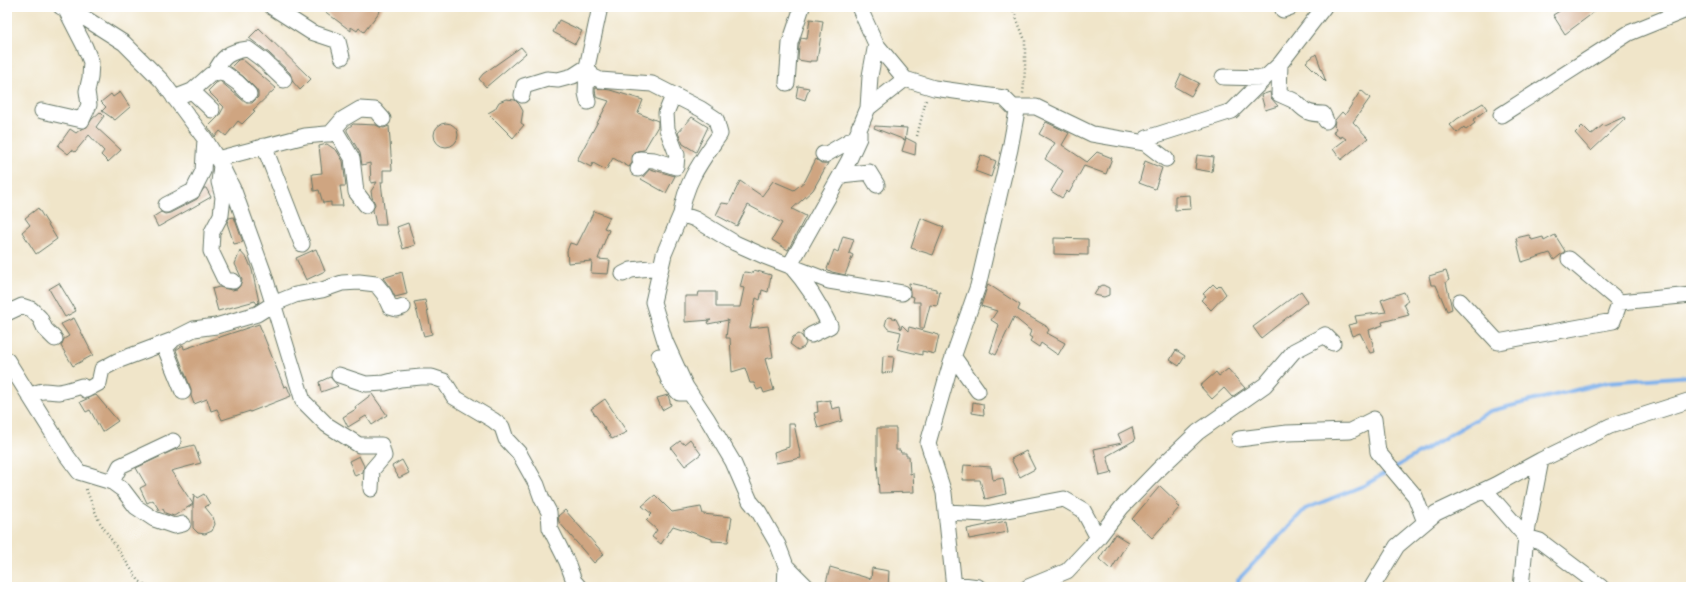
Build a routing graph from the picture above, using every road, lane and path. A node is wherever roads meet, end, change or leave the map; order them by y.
1 (272, 7) edge
2 (600, 7) edge
3 (802, 7) edge
4 (860, 7) edge
5 (1012, 7) edge
6 (1324, 7) edge
7 (63, 8) edge
8 (1691, 8) edge
9 (84, 11) edge
10 (876, 44) junction
11 (342, 56) dead end
12 (1280, 64) junction
13 (587, 67) junction
14 (214, 74) junction
15 (1223, 77) dead end
16 (1265, 78) junction
17 (905, 79) junction
18 (284, 80) dead end
19 (787, 83) dead end
20 (934, 88) junction
21 (192, 91) junction
22 (249, 94) dead end
23 (522, 95) dead end
24 (673, 96) junction
25 (174, 98) junction
26 (588, 102) dead end
27 (1015, 107) joint
28 (868, 108) junction
29 (212, 110) dead end
30 (42, 111) dead end
31 (1502, 116) dead end
32 (383, 118) dead end
33 (1326, 121) dead end
34 (859, 127) junction
35 (330, 134) junction
36 (917, 136) dead end
37 (1147, 138) dead end
38 (205, 139) junction
39 (264, 146) junction
40 (823, 154) dead end
41 (1166, 159) dead end
42 (219, 162) junction
43 (638, 169) dead end
44 (841, 175) junction
45 (876, 186) dead end
46 (166, 205) dead end
47 (366, 205) dead end
48 (681, 214) junction
49 (302, 244) dead end
50 (1569, 259) dead end
51 (790, 265) junction
52 (660, 267) junction
53 (623, 274) dead end
54 (233, 281) dead end
55 (902, 293) dead end
56 (1691, 294) edge
57 (1460, 301) dead end
58 (1620, 302) junction
59 (273, 304) junction
60 (403, 307) dead end
61 (7, 313) edge
62 (811, 335) dead end
63 (174, 339) junction
64 (55, 340) dead end
65 (1333, 343) dead end
66 (659, 356) dead end
67 (953, 356) junction
68 (7, 360) edge
69 (339, 376) dead end
70 (978, 391) dead end
71 (184, 392) dead end
72 (690, 393) junction
73 (31, 396) junction
74 (1691, 400) edge
75 (1239, 439) dead end
76 (173, 441) dead end
77 (1541, 460) junction
78 (80, 472) junction
79 (112, 482) junction
80 (371, 488) dead end
81 (1485, 490) junction
82 (946, 512) junction
83 (1425, 522) junction
84 (183, 524) dead end
85 (1526, 537) junction
86 (1098, 538) junction
87 (786, 566) junction
88 (954, 586) edge
89 (149, 587) edge
90 (580, 587) edge
91 (785, 587) edge
92 (807, 587) edge
93 (978, 587) edge
94 (1028, 587) edge
95 (1372, 587) edge
96 (1521, 587) edge
97 (1602, 587) edge

1 - 11 street
2 - 13 street
3 - 19 street
4 - 10 street
5 - 27 path
6 - 12 street
7 - 9 street
7 - 30 street
8 - 31 street
9 - 25 street
10 - 17 street
10 - 28 street
12 - 16 street
12 - 33 street
13 - 23 street
13 - 24 street
13 - 26 street
14 - 18 street
14 - 21 street
14 - 22 street
15 - 16 street
16 - 37 street
17 - 20 street
17 - 28 street
20 - 36 path
20 - 67 street
21 - 25 street
21 - 29 street
24 - 43 street
24 - 48 street
25 - 38 street
27 - 41 street
28 - 34 street
32 - 35 street
34 - 40 street
34 - 44 street
35 - 39 street
35 - 47 street
38 - 42 street
38 - 46 street
39 - 42 street
39 - 49 street
42 - 54 street
42 - 59 street
44 - 45 street
44 - 51 street
48 - 51 street
48 - 52 street
50 - 58 street
51 - 55 street
51 - 62 street
52 - 53 street
52 - 72 street
56 - 58 street
57 - 58 street
59 - 60 street
59 - 63 street
59 - 80 street
61 - 64 street
63 - 71 street
63 - 73 street
65 - 86 street
66 - 72 street
67 - 70 street
67 - 82 street
68 - 73 street
69 - 90 street
72 - 87 street
73 - 78 street
74 - 77 street
75 - 83 street
76 - 79 street
77 - 81 street
77 - 85 street
78 - 79 street
78 - 89 path
79 - 84 street
81 - 83 street
81 - 85 street
82 - 86 street
82 - 88 street
83 - 95 street
85 - 96 street
85 - 97 street
86 - 94 street
87 - 91 street
87 - 92 street
88 - 93 street

